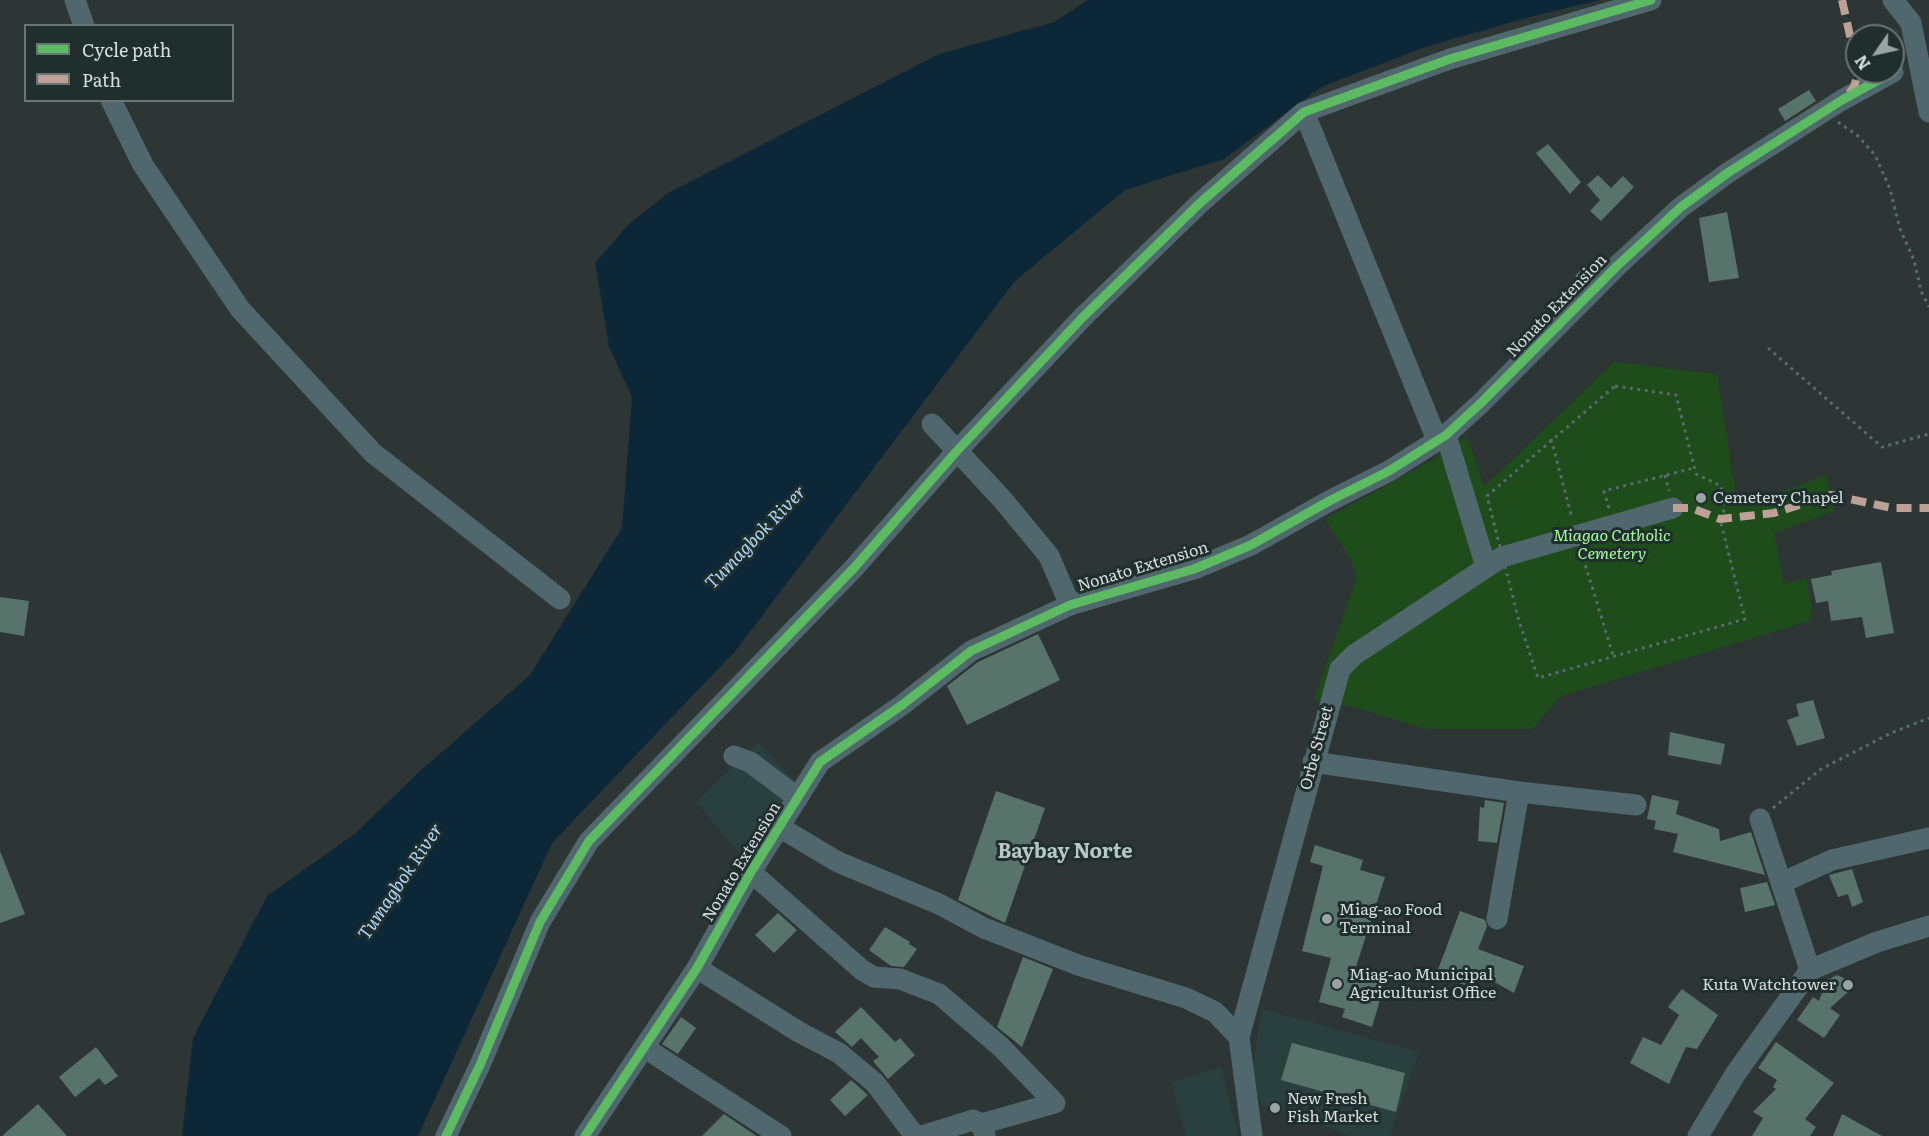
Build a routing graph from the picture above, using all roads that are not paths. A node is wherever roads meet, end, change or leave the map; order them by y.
1 (75, 0) edge
2 (1651, 0) edge
3 (1893, 0) edge
4 (83, 24) edge
5 (1918, 58) junction
6 (1905, 65) edge
7 (1872, 84) edge
8 (112, 102) edge
9 (1304, 112) junction
10 (1929, 112) edge
11 (932, 424) dead end
12 (1441, 437) junction
13 (956, 452) junction
14 (1673, 508) dead end
15 (1494, 562) junction
16 (560, 599) dead end
17 (1070, 605) junction
18 (734, 756) dead end
19 (1313, 762) junction
20 (1519, 792) junction
21 (798, 798) junction
22 (1636, 805) dead end
23 (1760, 819) road end
24 (781, 828) junction
25 (1929, 838) edge
26 (751, 872) junction
27 (1781, 883) junction
28 (1497, 919) dead end
29 (1929, 926) edge
30 (697, 968) junction
31 (1810, 970) junction
32 (1239, 1036) junction
33 (645, 1048) junction
34 (983, 1130) edge
35 (446, 1136) edge
36 (585, 1136) edge
37 (781, 1136) edge
38 (915, 1136) edge
39 (922, 1136) edge
40 (1252, 1136) edge
41 (1698, 1136) edge

1 - 4 street
2 - 9 street
3 - 5 street
5 - 6 street, Nonato Extension
5 - 10 street
7 - 12 street, Nonato Extension
8 - 16 street
9 - 12 street
9 - 13 street
11 - 13 street
12 - 15 street
12 - 17 street, Nonato Extension
13 - 17 street
13 - 35 street
14 - 15 street, Orbe Street
15 - 19 street, Orbe Street
17 - 21 street, Nonato Extension
18 - 21 street
19 - 20 street
19 - 32 street, Orbe Street
20 - 22 street
20 - 28 street
21 - 24 street, Nonato Extension
23 - 27 street
24 - 26 street, Nonato Extension
24 - 32 street
25 - 27 street
26 - 30 street, Nonato Extension
26 - 34 street
27 - 31 street
29 - 31 street
30 - 33 street, Nonato Extension
30 - 38 street
31 - 41 street
32 - 40 street, Orbe Street
33 - 36 street, Nonato Extension
33 - 37 street
34 - 39 street

